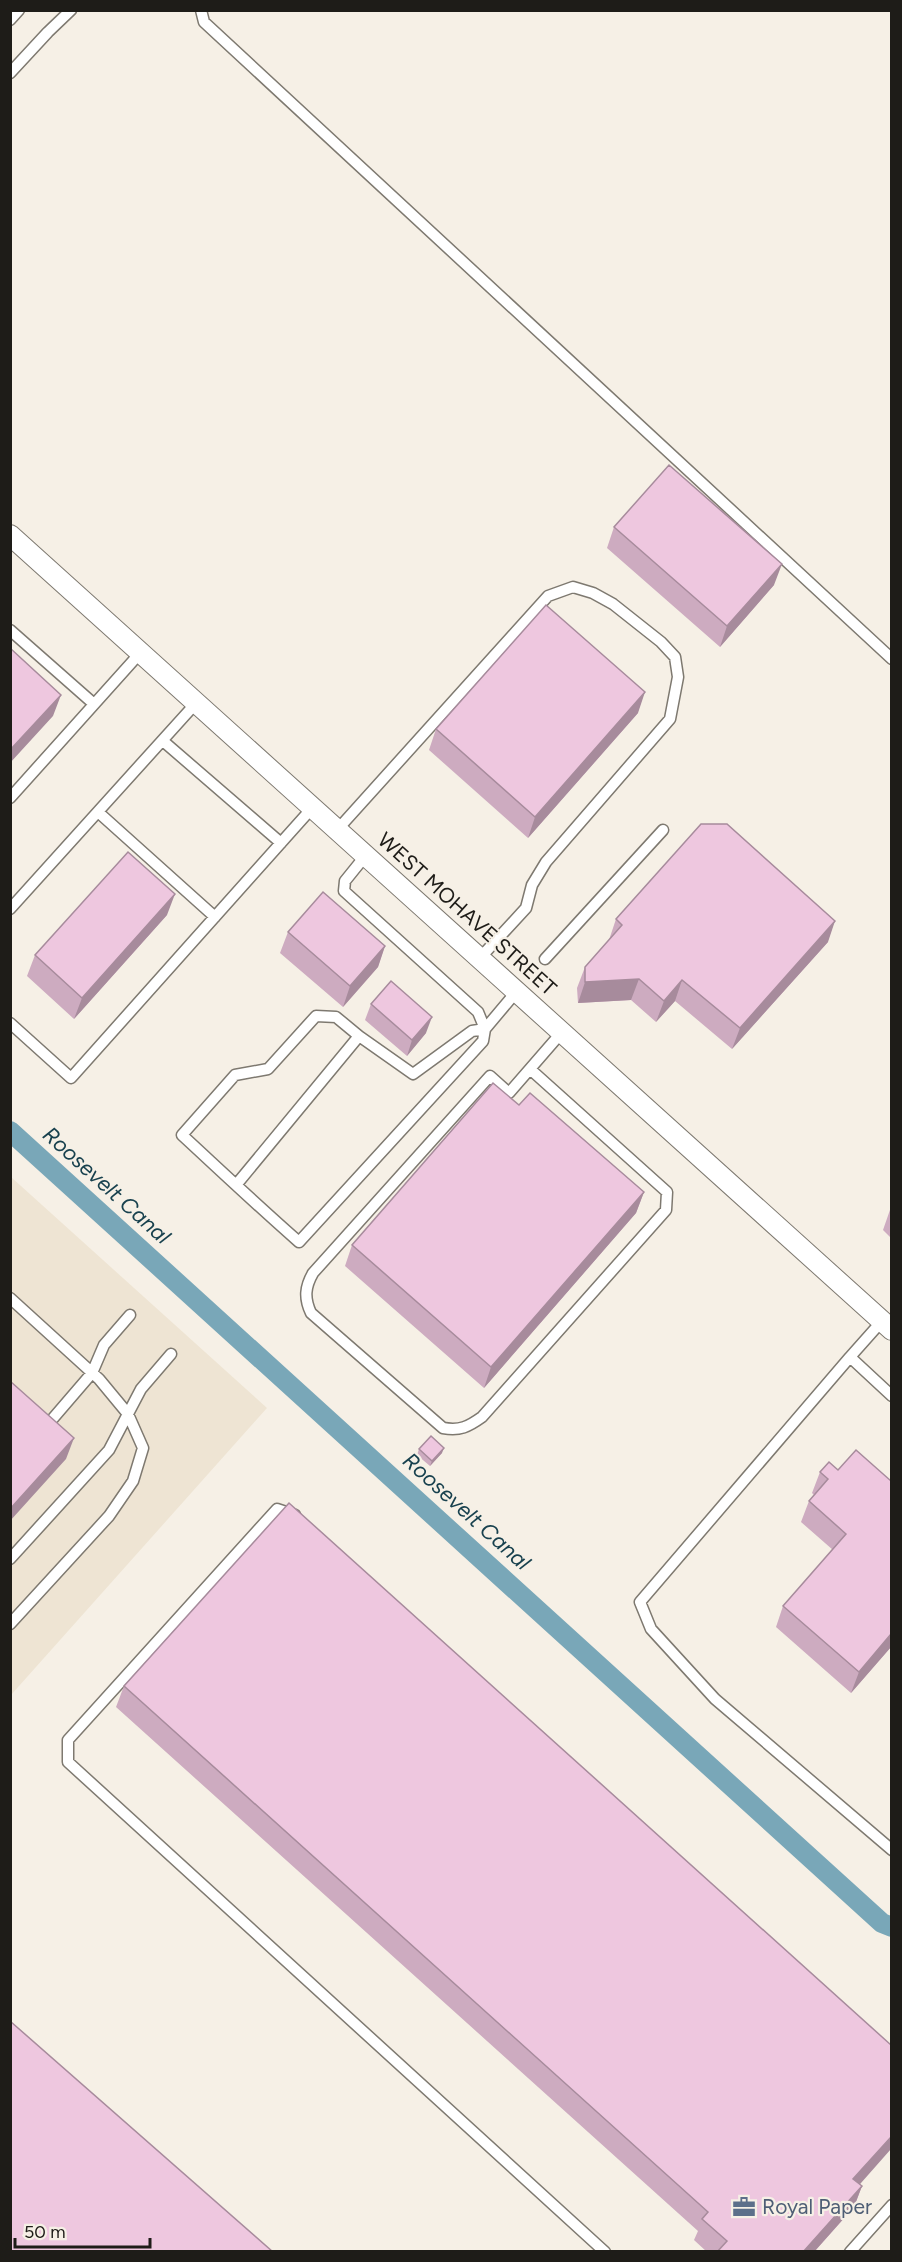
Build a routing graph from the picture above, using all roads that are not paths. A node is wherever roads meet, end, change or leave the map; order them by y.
1 (19, 10) edge
2 (71, 10) edge
3 (201, 10) edge
4 (10, 20) edge
5 (10, 73) edge
6 (12, 539) edge
7 (10, 630) edge
8 (141, 652) junction
9 (891, 658) edge
10 (197, 702) junction
11 (94, 704) junction
12 (163, 741) junction
13 (10, 798) edge
14 (313, 807) junction
15 (98, 812) junction
16 (338, 829) junction
17 (663, 830) dead end
18 (281, 843) junction
19 (366, 855) junction
20 (10, 909) edge
21 (215, 917) junction
22 (480, 958) junction
23 (545, 959) dead end
24 (517, 991) junction
25 (10, 1023) edge
26 (485, 1029) junction
27 (562, 1032) junction
28 (360, 1036) junction
29 (530, 1069) junction
30 (236, 1185) junction
31 (10, 1298) edge
32 (130, 1315) dead end
33 (887, 1326) edge
34 (171, 1354) dead end
35 (850, 1357) junction
36 (93, 1373) junction
37 (891, 1396) edge
38 (128, 1414) junction
39 (49, 1423) edge
40 (301, 1521) edge
41 (10, 1558) edge
42 (10, 1624) edge
43 (891, 1850) edge
44 (891, 2205) edge
45 (605, 2252) edge
46 (850, 2252) edge

1 - 4 lane
2 - 5 lane
3 - 9 lane
6 - 8 street, WEST MOHAVE STREET
7 - 11 lane
8 - 10 street, WEST MOHAVE STREET
8 - 11 lane
10 - 12 lane
10 - 14 street, WEST MOHAVE STREET
11 - 13 lane
12 - 15 lane
12 - 18 lane
14 - 16 street, WEST MOHAVE STREET
14 - 18 lane
15 - 20 lane
15 - 21 lane
16 - 19 street, WEST MOHAVE STREET
16 - 22 lane
17 - 23 lane
18 - 21 lane
19 - 22 street, WEST MOHAVE STREET
19 - 26 lane
21 - 25 lane
22 - 24 street, WEST MOHAVE STREET
24 - 26 lane
24 - 27 street, WEST MOHAVE STREET
26 - 28 lane
26 - 30 lane
27 - 29 lane
27 - 33 street, WEST MOHAVE STREET
28 - 30 lane
28 - 30 lane
29 - 29 lane
31 - 36 lane
32 - 36 lane
33 - 35 lane
34 - 38 lane
35 - 37 lane
35 - 43 lane
36 - 38 lane
36 - 39 lane
38 - 41 lane
38 - 42 lane
40 - 45 lane
44 - 46 lane

